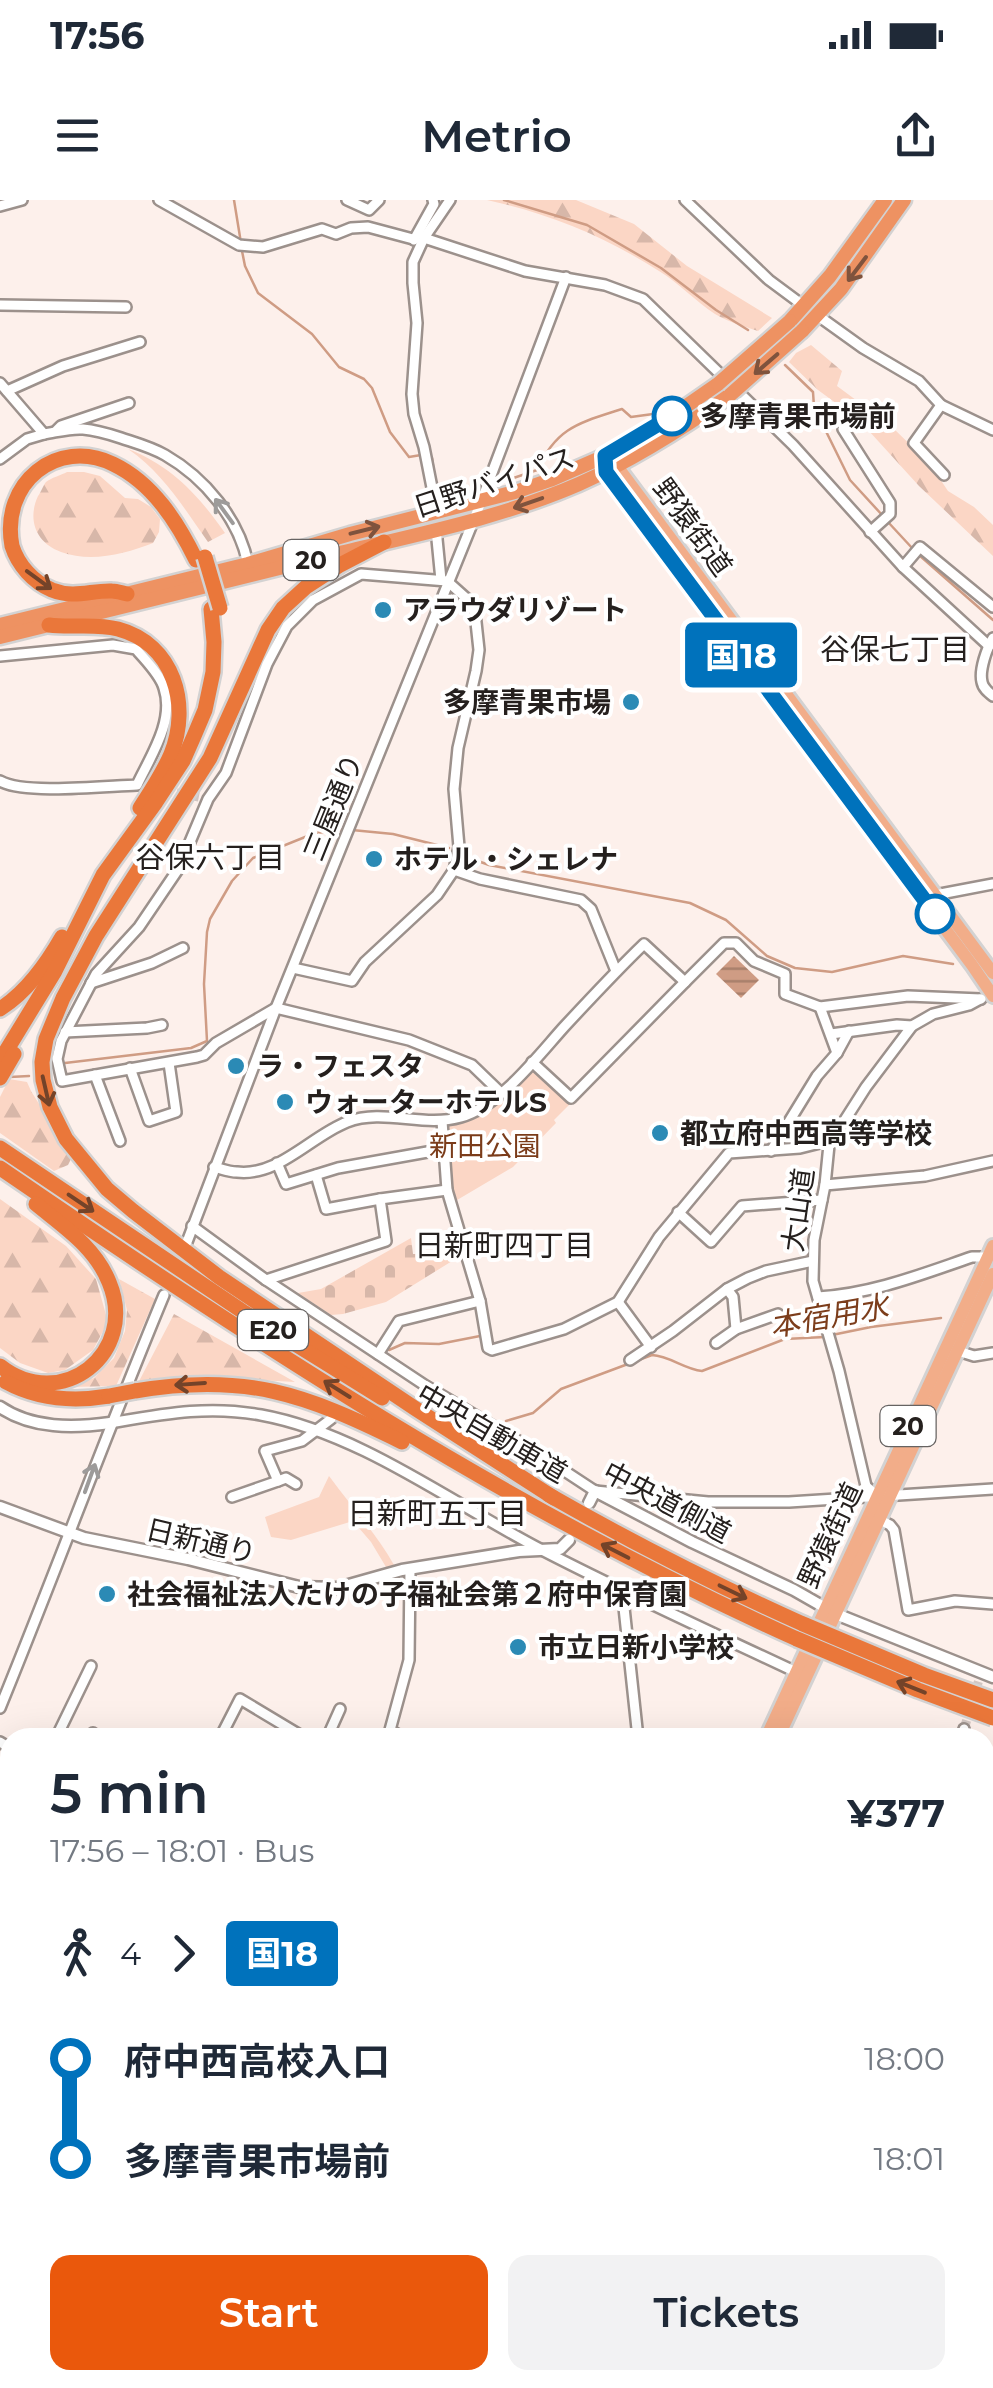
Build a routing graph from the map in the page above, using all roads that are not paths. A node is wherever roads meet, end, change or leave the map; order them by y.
1 (22, 200) edge
2 (159, 200) edge
3 (348, 200) edge
4 (379, 200) edge
5 (433, 200) edge
6 (450, 200) edge
7 (684, 200) edge
8 (884, 200) edge
9 (904, 200) edge
10 (0, 206) edge
11 (419, 240) junction
12 (566, 277) junction
13 (0, 305) edge
14 (804, 306) junction
15 (126, 308) dead end
16 (817, 315) junction
17 (796, 326) junction
18 (140, 342) dead end
19 (3, 387) edge
20 (129, 403) dead end
21 (941, 405) junction
22 (844, 429) dead end
23 (993, 430) edge
24 (50, 433) junction
25 (0, 459) edge
26 (609, 464) junction
27 (944, 476) dead end
28 (480, 502) junction
29 (0, 506) edge
30 (473, 519) junction
31 (436, 520) junction
32 (870, 532) junction
33 (384, 542) junction
34 (201, 559) junction
35 (248, 564) junction
36 (904, 567) junction
37 (444, 580) junction
38 (127, 594) junction
39 (993, 607) edge
40 (215, 608) junction
41 (0, 625) edge
42 (49, 625) junction
43 (0, 637) edge
44 (991, 642) edge
45 (0, 656) edge
46 (993, 696) edge
47 (0, 781) edge
48 (179, 807) junction
49 (128, 838) junction
50 (454, 870) junction
51 (993, 884) edge
52 (936, 895) junction
53 (90, 898) junction
54 (96, 936) junction
55 (183, 948) dead end
56 (292, 968) junction
57 (616, 971) junction
58 (993, 972) edge
59 (685, 982) junction
60 (91, 983) junction
61 (987, 997) edge
62 (820, 1007) junction
63 (276, 1008) junction
64 (0, 1010) edge
65 (162, 1025) dead end
66 (912, 1026) junction
67 (849, 1031) junction
68 (65, 1032) junction
69 (830, 1034) junction
70 (836, 1053) junction
71 (0, 1060) edge
72 (532, 1062) junction
73 (168, 1063) junction
74 (130, 1068) junction
75 (94, 1074) junction
76 (0, 1078) edge
77 (501, 1093) junction
78 (442, 1121) junction
79 (832, 1140) junction
80 (120, 1141) dead end
81 (0, 1148) edge
82 (444, 1149) junction
83 (770, 1151) junction
84 (993, 1161) edge
85 (277, 1163) junction
86 (214, 1167) junction
87 (0, 1171) edge
88 (316, 1175) junction
89 (825, 1186) junction
90 (447, 1190) junction
91 (380, 1200) junction
92 (822, 1200) junction
93 (678, 1212) junction
94 (192, 1226) junction
95 (187, 1242) dead end
96 (990, 1252) edge
97 (813, 1261) junction
98 (993, 1274) edge
99 (266, 1280) junction
100 (727, 1290) junction
101 (164, 1295) dead end
102 (818, 1297) junction
103 (480, 1301) junction
104 (618, 1302) junction
105 (778, 1314) dead end
106 (736, 1329) junction
107 (716, 1344) dead end
108 (651, 1347) junction
109 (368, 1348) junction
110 (958, 1351) junction
111 (993, 1353) edge
112 (378, 1354) junction
113 (630, 1360) dead end
114 (358, 1364) dead end
115 (0, 1366) edge
116 (0, 1378) edge
117 (0, 1407) edge
118 (327, 1418) dead end
119 (110, 1422) junction
120 (318, 1430) junction
121 (278, 1481) junction
122 (296, 1484) dead end
123 (993, 1490) edge
124 (595, 1492) junction
125 (892, 1494) junction
126 (876, 1495) junction
127 (232, 1497) dead end
128 (554, 1498) junction
129 (589, 1502) dead end
130 (0, 1506) edge
131 (540, 1511) junction
132 (880, 1520) junction
133 (69, 1534) junction
134 (568, 1540) dead end
135 (539, 1549) junction
136 (410, 1568) junction
137 (622, 1589) junction
138 (993, 1604) edge
139 (831, 1610) junction
140 (800, 1631) junction
141 (92, 1666) dead end
142 (796, 1672) junction
143 (993, 1677) edge
144 (993, 1700) edge
145 (0, 1708) edge
146 (340, 1710) dead end
147 (993, 1718) edge
148 (61, 1728) edge
149 (225, 1728) edge
150 (289, 1728) edge
151 (331, 1728) edge
152 (391, 1728) edge
153 (637, 1728) edge
154 (771, 1728) edge
155 (782, 1728) edge

1 - 10 street
2 - 11 street
3 - 4 street
5 - 11 street
6 - 11 street
7 - 14 street
8 - 14 highway, 日野バイパス / 20
9 -> 16 highway, 日野バイパス / 20
11 - 12 street
11 - 31 street
12 - 28 street, 三屋通り
12 - 32 street
13 - 15 street
14 - 17 highway, 日野バイパス / 20
16 - 17 highway, 日野バイパス / 20
16 - 21 street
17 - 26 highway, 日野バイパス / 20, bridge
17 -> 26 highway, 日野バイパス / 20, bridge
18 - 19 street
19 - 24 street
20 - 24 street
21 - 23 street
21 - 27 street
22 - 32 street
24 - 25 street
35 -> 24 street
26 - 28 highway, 日野バイパス / 20
26 -> 30 highway, 日野バイパス / 20
26 - 52 main road, 野猿街道
26 - 61 main road, 野猿街道
28 - 30 street, 三屋通り
28 - 31 highway, 日野バイパス / 20
29 - 34 highway
30 - 31 highway, 日野バイパス / 20
30 - 37 street, 三屋通り
31 - 33 highway, 日野バイパス / 20
35 -> 31 highway, 日野バイパス / 20
31 - 37 street
32 - 36 street
33 - 42 highway, 日野バイパス / 20
33 - 48 highway
34 -> 38 highway
34 - 40 highway, bridge
35 - 38 highway, 日野バイパス / 20
36 - 39 street
36 - 44 street
37 - 50 street
37 - 56 street, 三屋通り
37 - 60 street
38 - 41 highway, 日野バイパス / 20
40 - 48 highway
40 - 49 highway
42 - 43 highway, 日野バイパス / 20
42 - 49 highway
44 - 46 street
45 - 47 street
48 - 54 highway
49 - 53 highway
50 - 56 street
50 - 57 street
51 - 52 street
52 - 58 main road, 野猿街道
53 - 64 highway
53 - 71 highway
54 - 76 highway
54 -> 128 highway
55 - 60 street
56 - 63 street, 三屋通り
57 - 59 street
57 - 72 street
59 - 62 street
59 - 72 street
60 - 68 street
61 - 62 street
61 - 66 street
62 - 69 street
63 - 73 street
63 - 77 street
63 - 86 street, 三屋通り
65 - 68 street
66 - 67 street
66 - 79 street, 大山道
67 - 69 street
67 - 70 street
68 - 75 street
69 - 70 street
70 - 83 street
72 - 77 street
73 - 74 street
73 - 74 street
74 - 75 street
75 - 80 street
77 - 78 street
78 - 82 street
78 - 85 street
79 - 83 street
79 - 89 street, 大山道
81 -> 128 highway, 中央自動車道 / E20
82 - 88 street
82 - 90 street
83 - 93 street
84 - 89 street
85 - 86 street
85 - 88 street
86 - 94 street, 三屋通り
87 - 115 highway
131 -> 87 highway, 中央自動車道 / E20
88 - 91 street
89 - 92 street, 大山道
90 - 91 street
90 - 103 street
91 - 99 street
92 - 93 street
92 - 97 street, 大山道
93 - 104 street
94 - 95 street, 三屋通り
94 - 99 street, 中央道側道
96 - 102 street
96 - 126 main road, 野猿街道 / 20
97 - 100 street
97 - 102 street, 大山道
98 - 110 main road, 野猿街道 / 20
99 - 109 street, 中央道側道
100 - 106 street
100 - 108 street
101 - 119 street
102 - 126 street, 大山道
103 - 104 street
103 - 112 street
104 - 108 street
105 - 106 street
106 - 107 street
108 - 113 street
109 - 112 street, 中央道側道
109 - 114 street
110 - 111 street
110 - 125 main road, 野猿街道 / 20
112 - 124 street, 中央道側道
131 -> 116 highway, bridge
117 - 119 street
118 - 120 street
119 - 120 street
133 -> 119 street
120 - 121 street
120 - 135 street
121 - 122 street
121 - 127 street
123 - 125 street
124 - 126 street
124 - 129 street
124 - 139 street, 中央道側道
125 - 126 street
125 - 132 main road, 野猿街道 / 20
126 - 139 main road, 野猿街道 / 20
128 -> 140 highway, 中央自動車道 / E20
130 - 133 street, 日新通り
140 -> 131 highway, 中央自動車道 / E20
132 - 138 street
132 - 139 main road, 野猿街道 / 20
133 - 136 street, 日新通り
133 - 145 street
134 - 135 street, 日新通り
135 - 136 street, 日新通り
135 - 137 street
136 - 152 street
137 - 142 street
137 - 153 street
139 - 142 main road, 野猿街道 / 20
139 - 143 street, 中央道側道
139 - 155 main road, 野猿街道 / 20
140 - 144 highway, 中央自動車道 / E20, bridge
147 -> 140 highway, 中央自動車道 / E20, bridge
141 - 148 street
142 - 154 main road, 野猿街道 / 20
146 - 151 street
149 - 150 street

